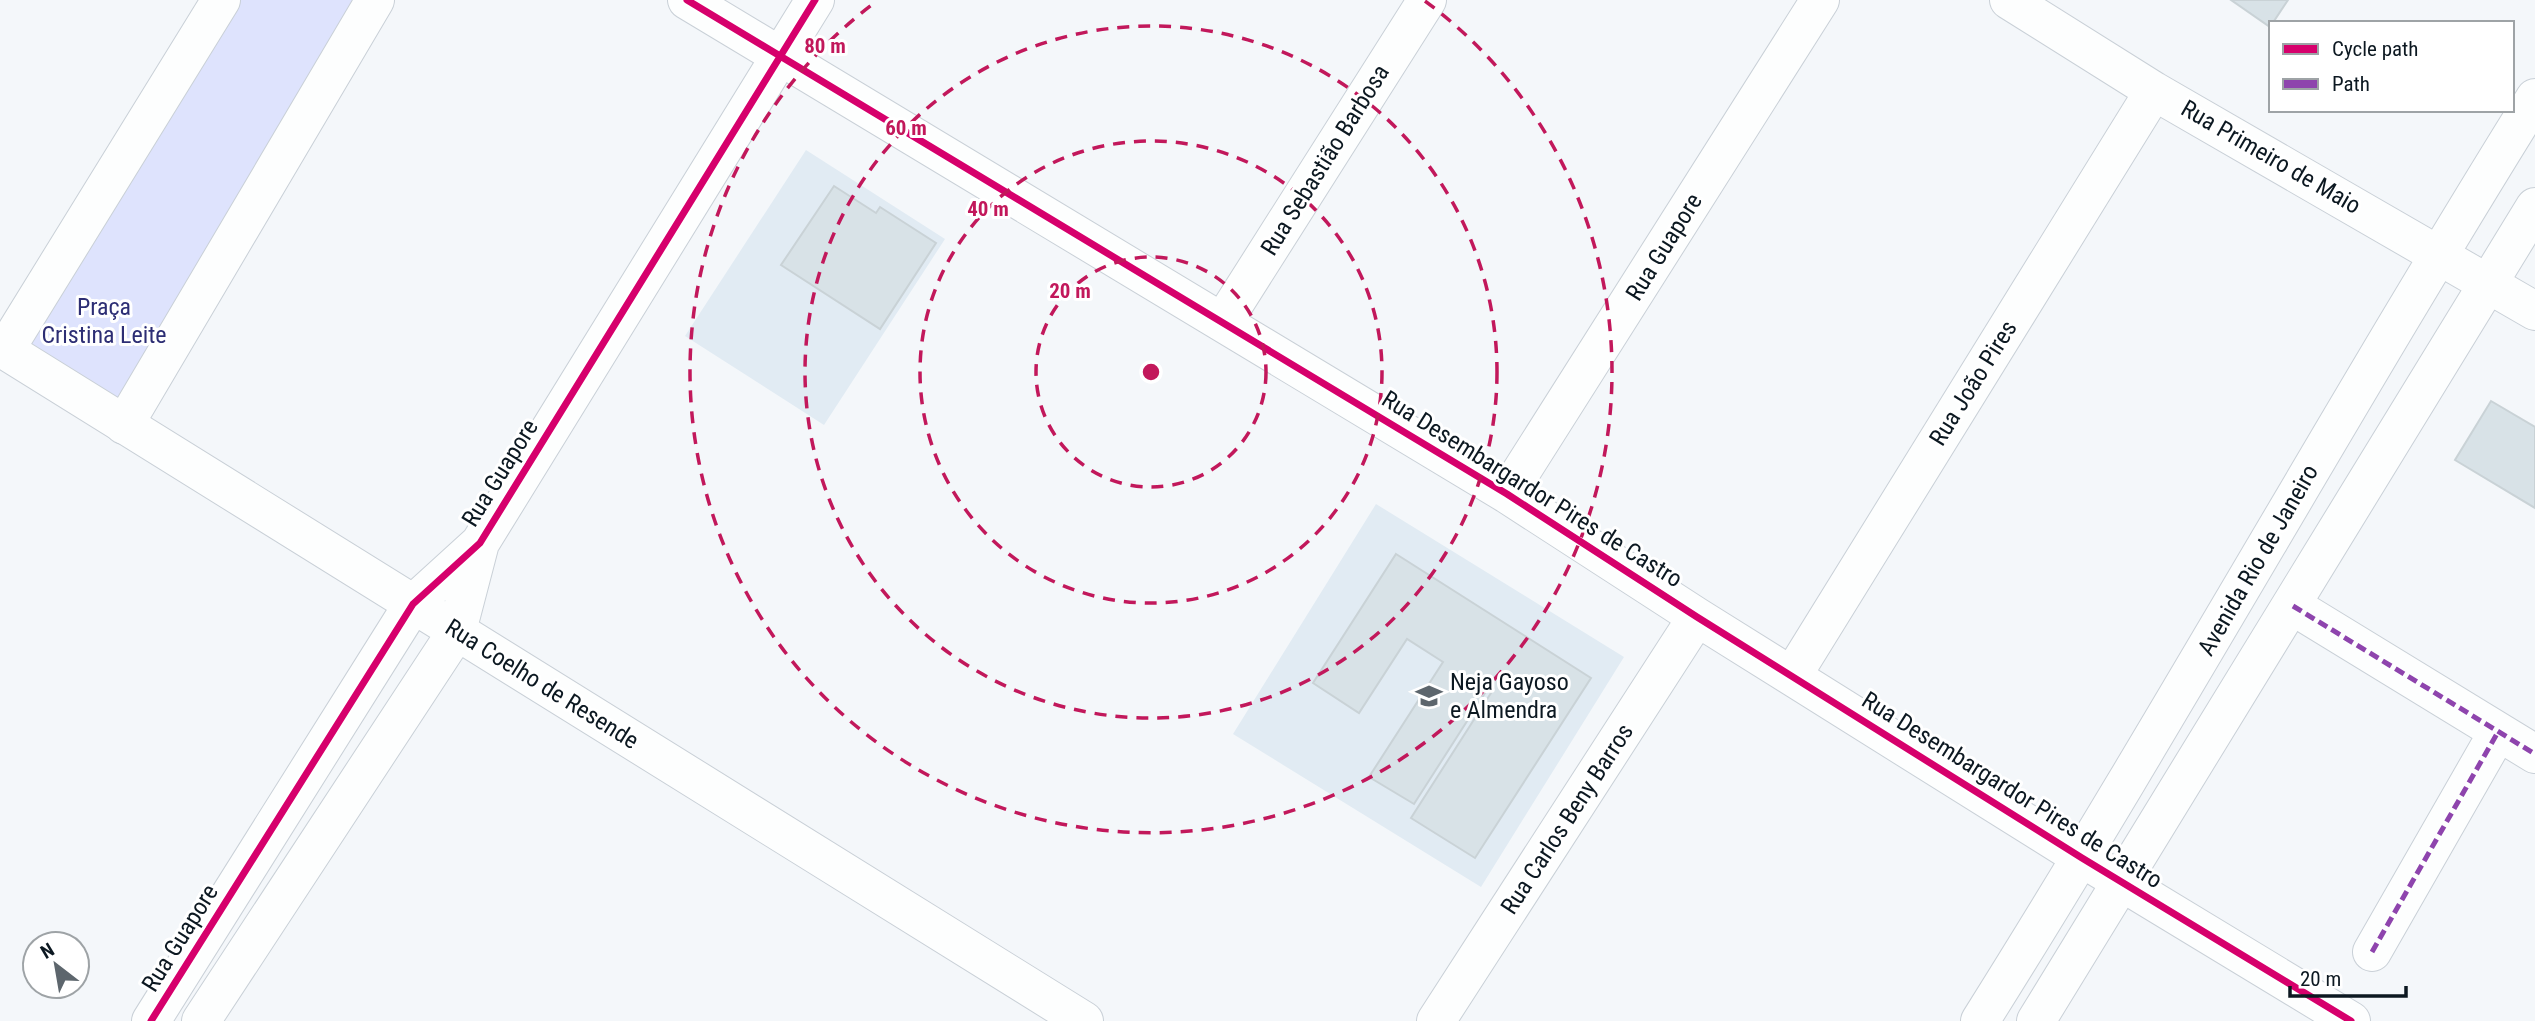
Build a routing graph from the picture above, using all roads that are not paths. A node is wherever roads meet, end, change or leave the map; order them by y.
1 (221, 0) edge
2 (374, 0) edge
3 (687, 0) edge
4 (815, 0) edge
5 (1427, 0) edge
6 (1820, 0) edge
7 (2009, 0) edge
8 (781, 56) junction
9 (2154, 91) junction
10 (2535, 98) edge
11 (2535, 207) edge
12 (2438, 254) junction
13 (2488, 282) junction
14 (2535, 311) edge
15 (1224, 320) junction
16 (2, 349) edge
17 (124, 425) junction
18 (1507, 494) junction
19 (480, 544) junction
20 (413, 604) junction
21 (2293, 606) junction
22 (1697, 617) junction
23 (457, 631) junction
24 (1792, 676) junction
25 (2498, 732) junction
26 (2535, 754) edge
27 (2082, 858) junction
28 (2120, 881) junction
29 (2372, 952) dead end
30 (151, 1021) edge
31 (201, 1021) edge
32 (1084, 1021) edge
33 (1436, 1021) edge
34 (1980, 1021) edge
35 (2036, 1021) edge
36 (2351, 1021) edge

1 - 16 street
2 - 17 street
3 - 8 street, Rua Desembargardor Pires de Castro
4 - 8 street, Rua Guapore
5 - 15 street, Rua Sebastião Barbosa
6 - 18 street, Rua Guapore
7 - 9 street, Rua Primeiro de Maio
8 - 15 street, Rua Desembargardor Pires de Castro
8 - 19 street, Rua Guapore
9 - 12 street, Rua Primeiro de Maio
9 - 24 street, Rua João Pires
10 - 12 street, Avenida Rio de Janeiro
11 - 13 street, Avenida Rio de Janeiro
12 - 13 street, Rua Primeiro de Maio
12 - 27 street, Avenida Rio de Janeiro
13 - 14 street, Rua Primeiro de Maio
13 - 21 street, Avenida Rio de Janeiro
15 - 18 street, Rua Desembargardor Pires de Castro
16 - 17 street, Rua Coelho de Resende
17 - 20 street, Rua Coelho de Resende
18 - 22 street, Rua Desembargardor Pires de Castro
19 - 20 street, Rua Guapore
19 - 23 street, Rua Guapore
20 - 23 street, Rua Coelho de Resende
20 - 30 street, Rua Guapore
21 - 25 street
21 - 28 street, Avenida Rio de Janeiro
22 - 24 street, Rua Desembargardor Pires de Castro
22 - 33 street, Rua Carlos Beny Barros
23 - 31 street, Rua Guapore
23 - 32 street, Rua Coelho de Resende
24 - 27 street, Rua Desembargardor Pires de Castro
25 - 26 street
25 - 29 street
27 - 28 street, Rua Desembargardor Pires de Castro
27 - 34 street, Avenida Rio de Janeiro
28 - 35 street, Avenida Rio de Janeiro
28 - 36 street, Rua Desembargardor Pires de Castro

